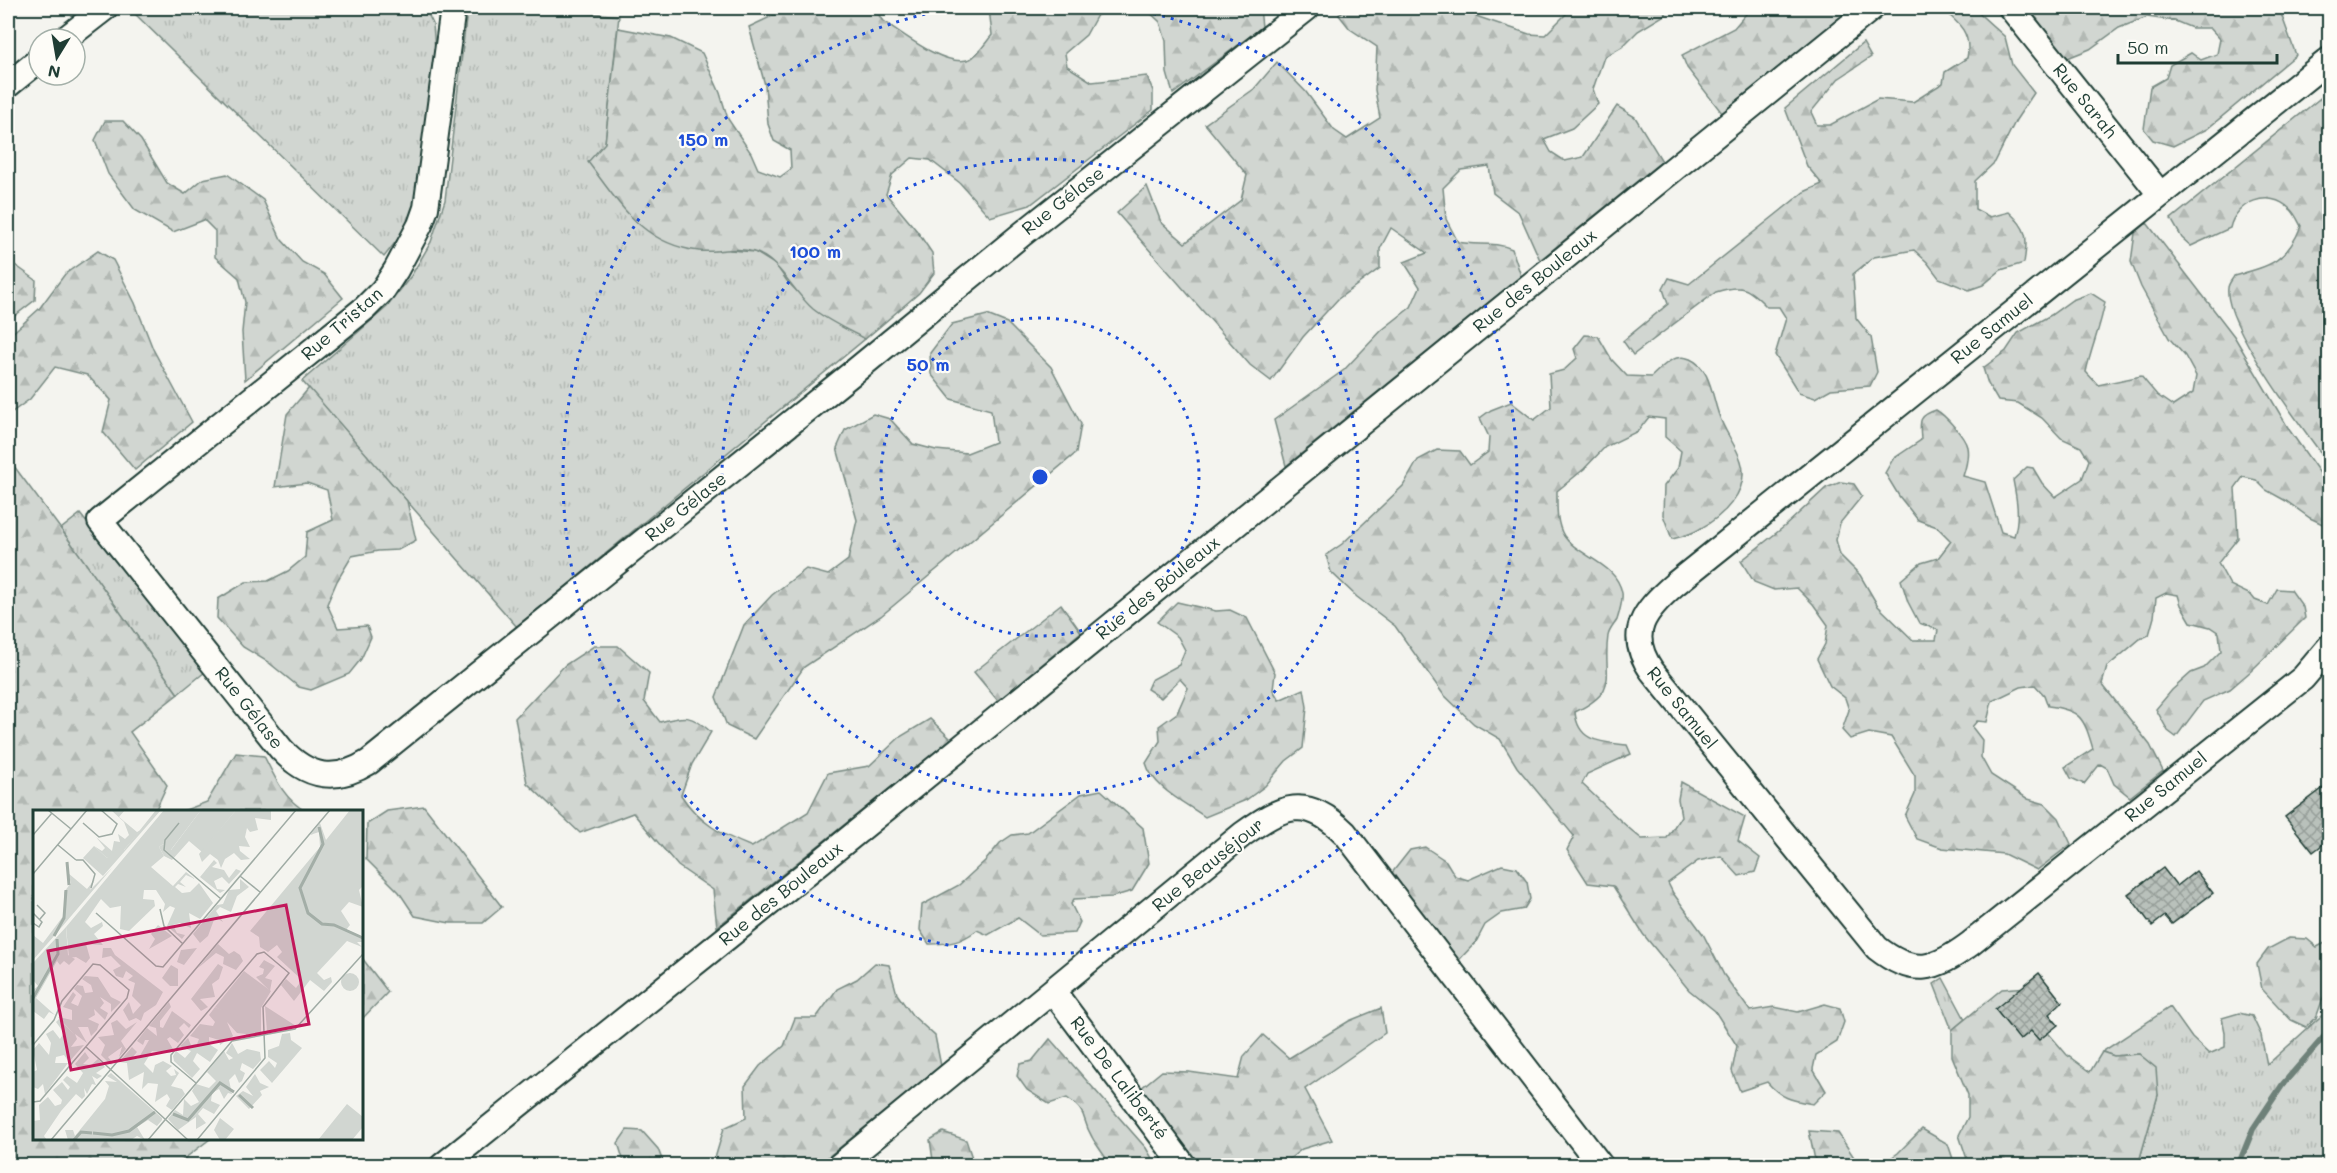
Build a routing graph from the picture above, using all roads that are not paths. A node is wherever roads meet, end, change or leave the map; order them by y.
1 (105, 8) edge
2 (453, 8) edge
3 (1307, 8) edge
4 (1872, 8) edge
5 (2011, 8) edge
6 (80, 27) edge
7 (2330, 59) edge
8 (27, 70) edge
9 (8, 85) edge
10 (2160, 194) junction
11 (100, 521) joint
12 (2330, 646) edge
13 (1053, 992) junction
14 (442, 1166) edge
15 (839, 1166) edge
16 (1184, 1166) edge
17 (1601, 1166) edge

1 - 6 street
2 - 11 street, Rue Tristan
3 - 11 street, Rue Gélase
4 - 14 street, Rue des Bouleaux
5 - 10 street, Rue Sarah
7 - 10 street, Rue Samuel
8 - 9 street
10 - 12 street, Rue Samuel
13 - 15 street, Rue Beauséjour
13 - 16 street, Rue De Laliberté
13 - 17 street, Rue Beauséjour

